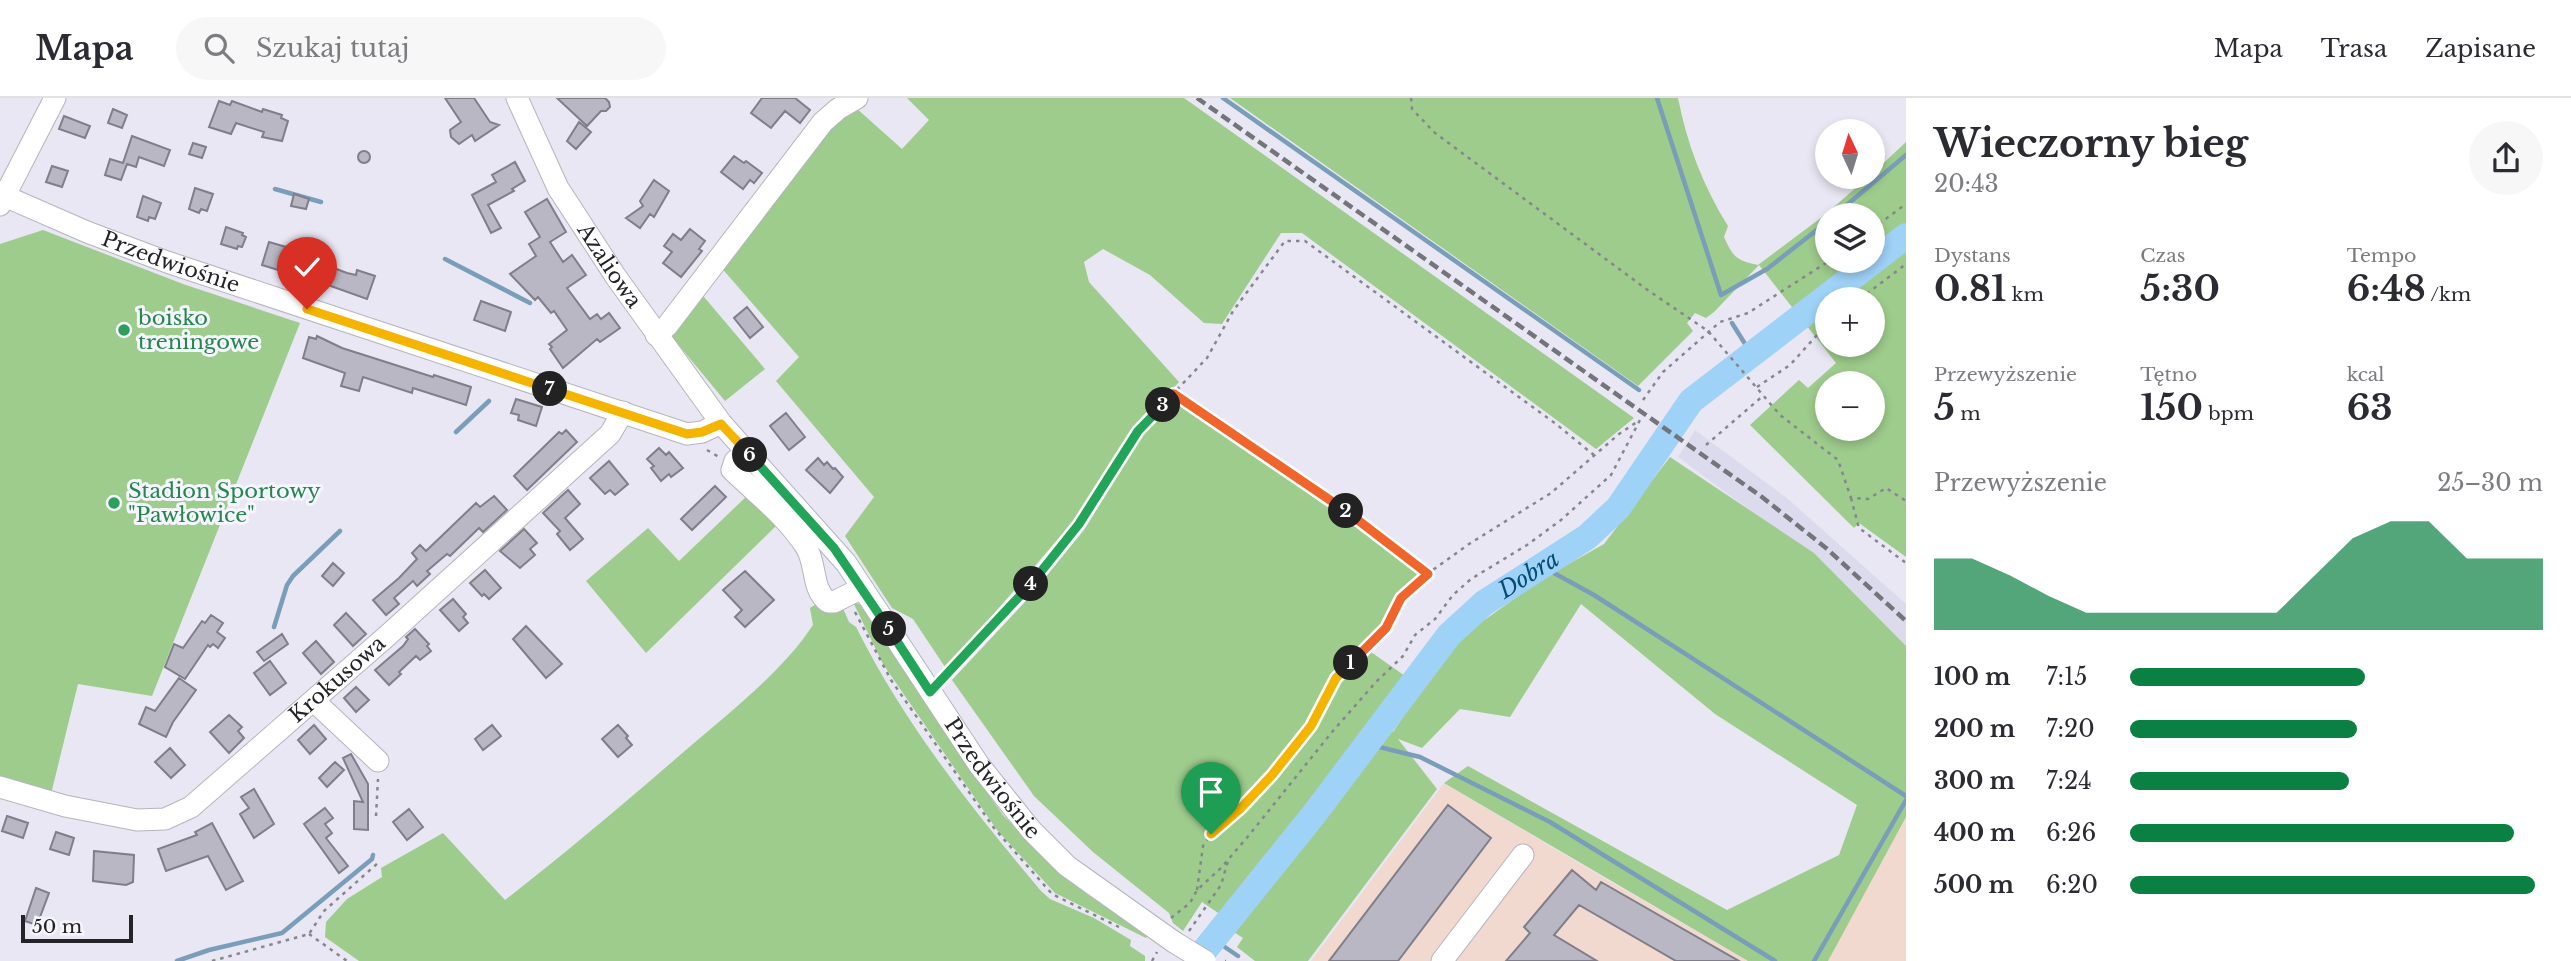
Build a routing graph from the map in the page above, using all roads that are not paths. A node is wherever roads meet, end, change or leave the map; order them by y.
1 (55, 98) edge
2 (517, 98) edge
3 (856, 98) edge
4 (1, 198) edge
5 (656, 335) junction
6 (622, 412) junction
7 (721, 424) junction
8 (747, 452) junction
9 (862, 588) junction
10 (314, 701) junction
11 (378, 761) road end
12 (0, 787) edge
13 (1523, 855) dead end
14 (1205, 961) edge
15 (1442, 961) edge

1 - 4 street
2 - 5 street, Azaliowa
3 - 5 street
4 - 6 street, Przedwiośnie
5 - 7 street, Azaliowa
6 - 7 street, Przedwiośnie
6 - 10 street, Krokusowa
7 - 8 street, Przedwiośnie
8 - 9 street, Przedwiośnie
8 - 9 street
9 - 14 street, Przedwiośnie, bridge
10 - 11 street
10 - 12 street, Krokusowa
13 - 15 street

